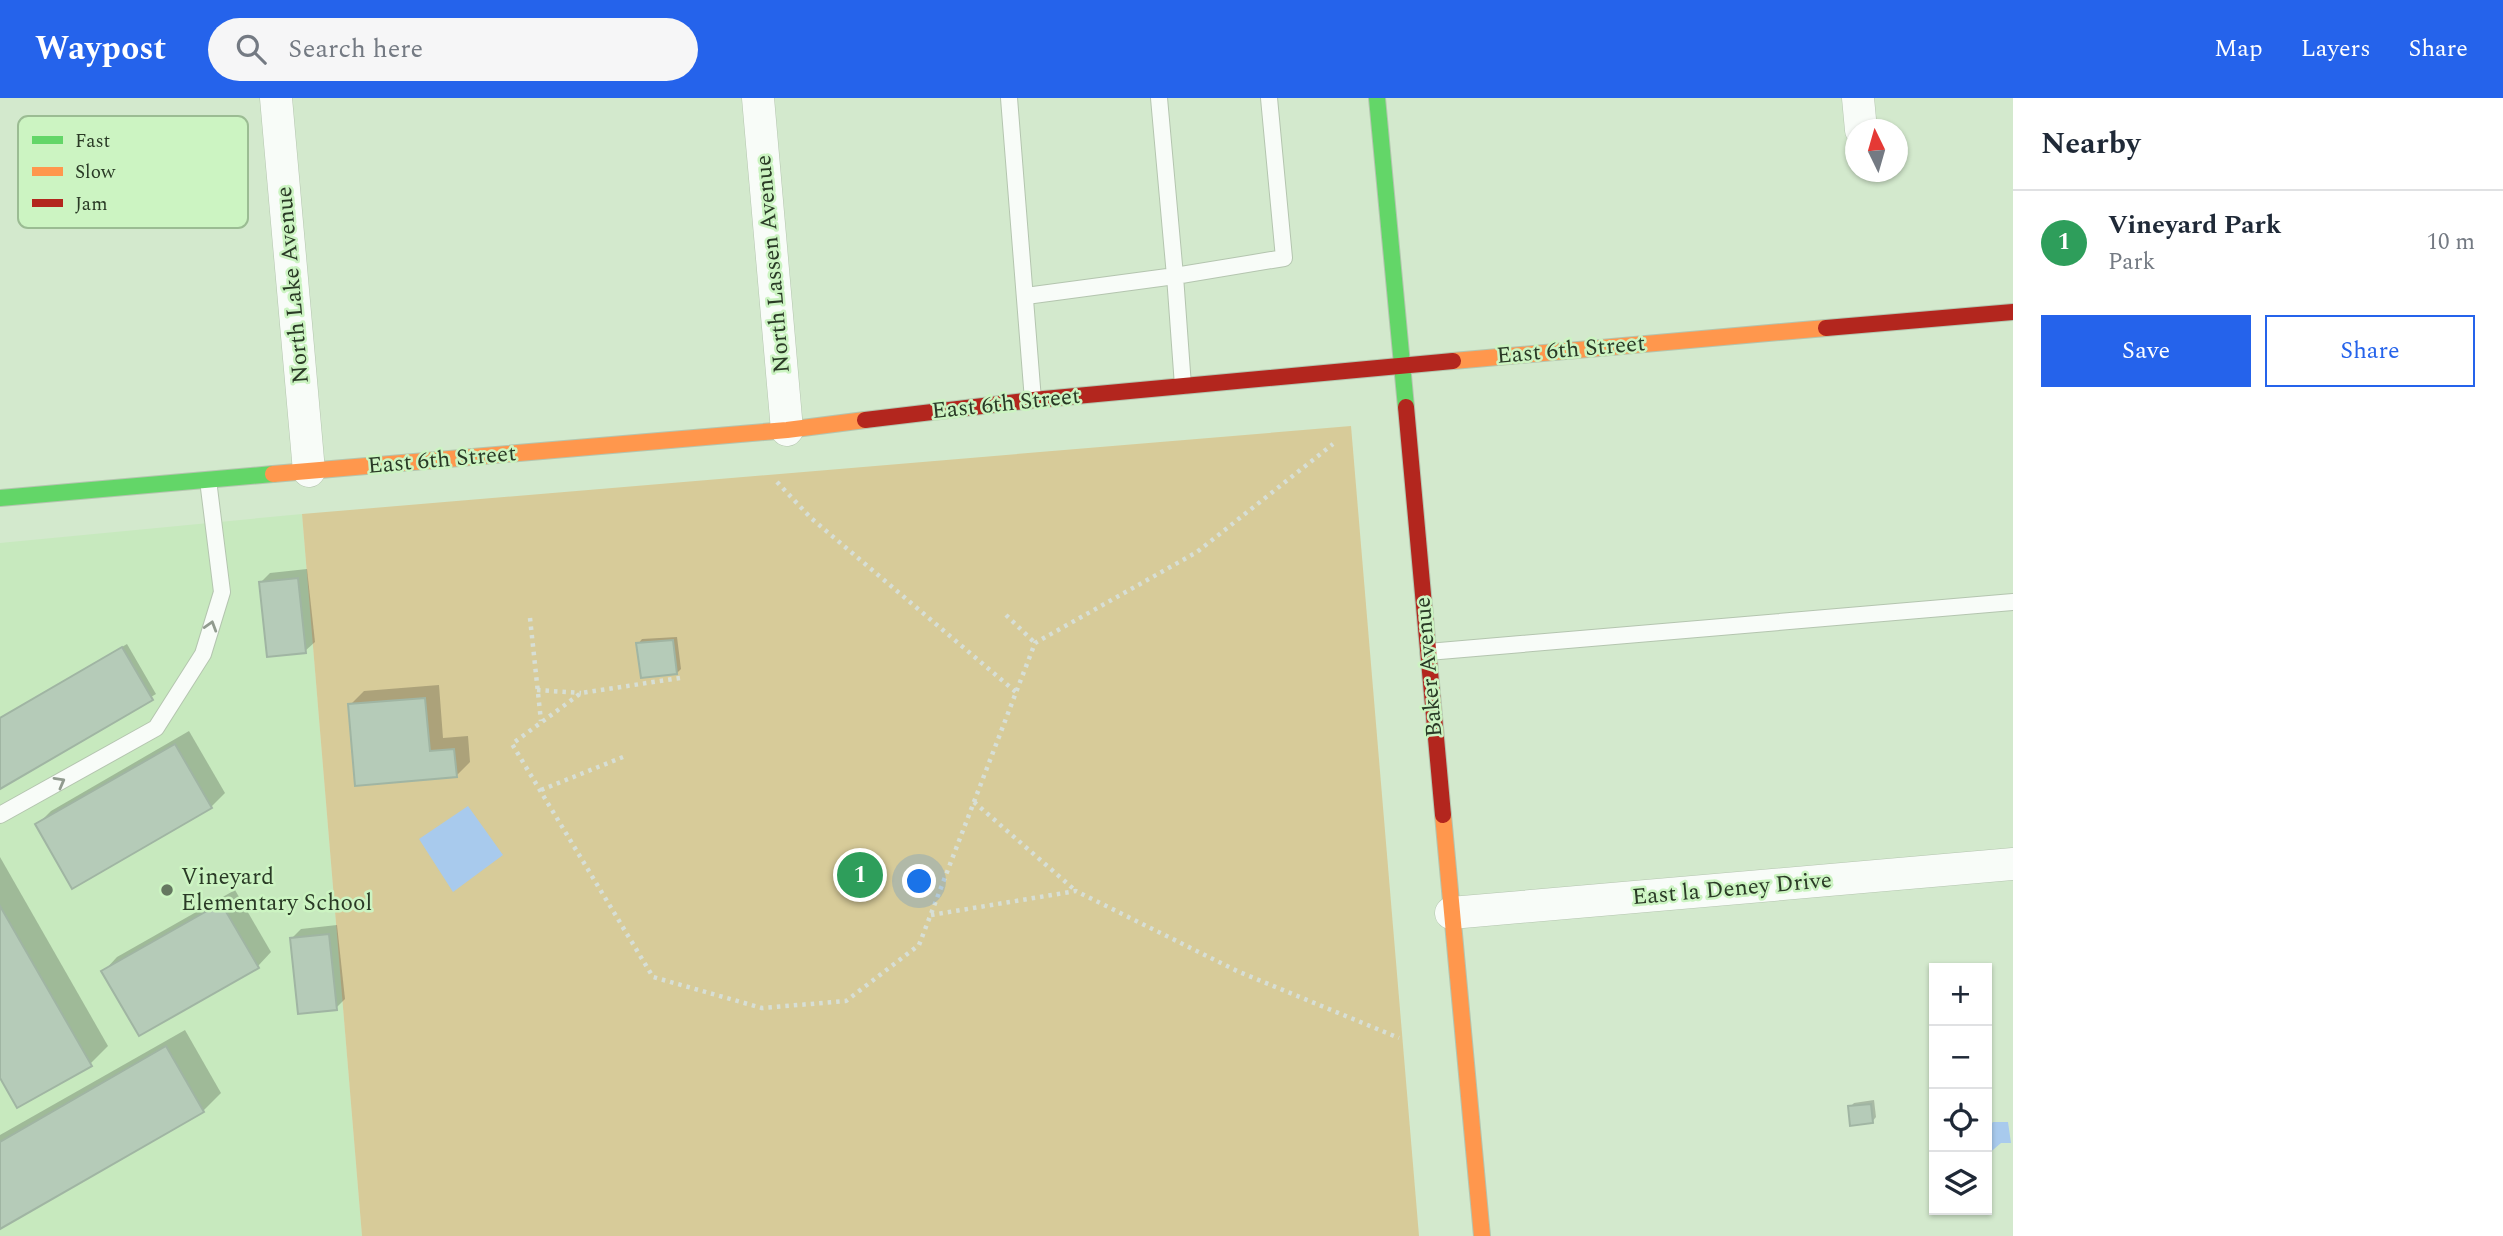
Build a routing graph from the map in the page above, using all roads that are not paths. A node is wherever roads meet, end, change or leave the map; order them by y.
1 (276, 98) edge
2 (758, 98) edge
3 (1009, 98) edge
4 (1159, 98) edge
5 (1269, 98) edge
6 (1377, 98) edge
7 (1858, 98) edge
8 (1860, 119) edge
9 (1175, 276) junction
10 (1026, 296) junction
11 (2013, 312) edge
12 (1403, 365) junction
13 (1183, 386) junction
14 (1033, 400) junction
15 (787, 430) junction
16 (309, 471) junction
17 (208, 480) junction
18 (0, 498) edge
19 (2013, 602) edge
20 (1428, 652) junction
21 (0, 815) edge
22 (2013, 864) edge
23 (1451, 914) junction
24 (1482, 1236) edge

1 - 16 street, North Lake Avenue
2 - 15 street, North Lassen Avenue
3 - 10 lane
4 - 9 lane
5 - 9 lane
6 - 12 main road, Baker Avenue
7 - 8 street
9 - 10 lane
9 - 13 lane
10 - 14 lane
11 - 12 main road, East 6th Street
12 - 13 main road, East 6th Street
12 - 20 main road, Baker Avenue
13 - 14 main road, East 6th Street
14 - 15 main road, East 6th Street
15 - 16 main road, East 6th Street
16 - 17 main road, East 6th Street
17 - 18 main road, East 6th Street
21 -> 17 lane
19 - 20 lane
20 - 23 main road, Baker Avenue
22 - 23 street, East la Deney Drive
23 - 24 main road, Baker Avenue

